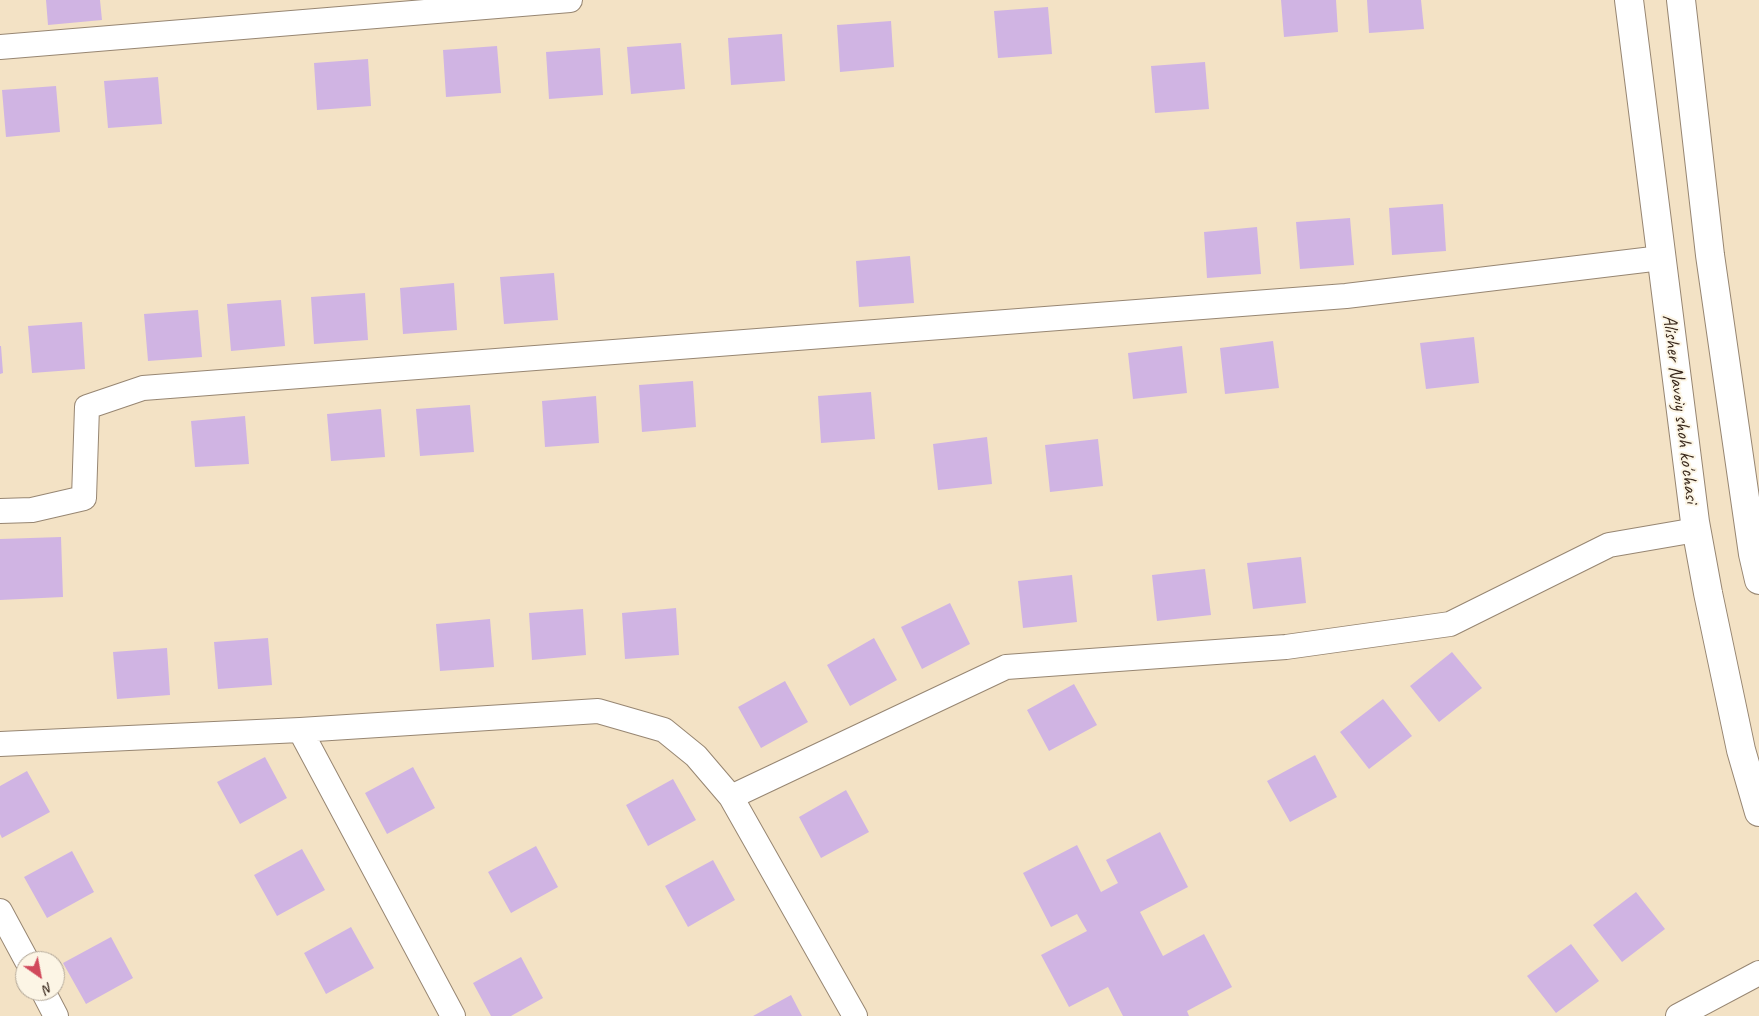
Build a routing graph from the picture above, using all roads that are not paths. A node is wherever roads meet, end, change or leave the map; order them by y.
1 (570, 0) edge
2 (1629, 0) edge
3 (1681, 0) edge
4 (0, 47) edge
5 (1661, 258) junction
6 (0, 512) edge
7 (1696, 530) junction
8 (1759, 580) edge
9 (300, 730) junction
10 (0, 744) edge
11 (732, 797) junction
12 (1759, 812) edge
13 (0, 911) edge
14 (21, 951) edge
15 (1759, 973) edge
16 (48, 1001) edge
17 (56, 1016) edge
18 (454, 1016) edge
19 (855, 1016) edge
20 (1678, 1016) edge

1 - 4 street
2 - 5 main road, Alisher Navoiy shoh ko'chasi
3 - 8 main road
5 - 6 street
5 - 7 main road, Alisher Navoiy shoh ko'chasi
7 - 11 street
7 - 12 main road, Alisher Navoiy shoh ko'chasi
9 - 10 street
9 - 11 street
9 - 18 street
11 - 19 street
13 - 14 street
15 - 20 street
16 - 17 street

